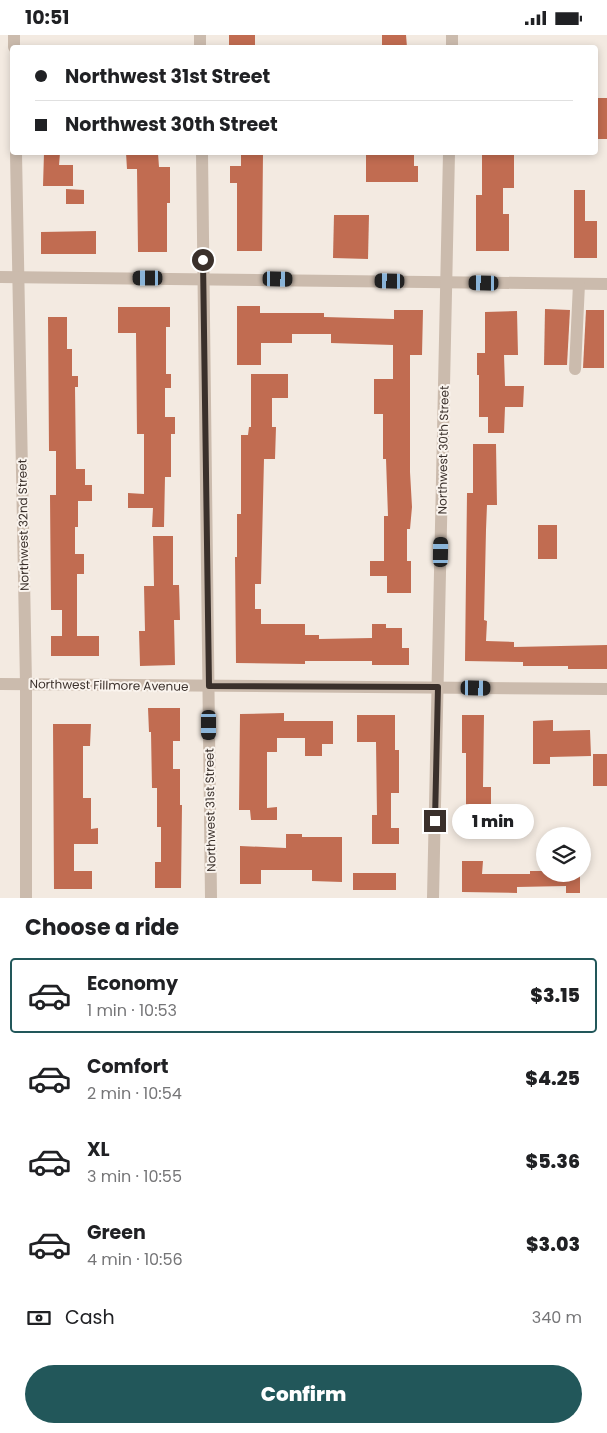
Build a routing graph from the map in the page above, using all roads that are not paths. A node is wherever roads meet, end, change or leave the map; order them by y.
1 (16, 155) edge
2 (202, 155) edge
3 (449, 155) edge
4 (0, 277) edge
5 (18, 277) junction
6 (204, 278) junction
7 (446, 282) junction
8 (580, 283) junction
9 (607, 284) edge
10 (575, 369) dead end
11 (26, 683) junction
12 (0, 684) edge
13 (209, 686) junction
14 (438, 687) junction
15 (607, 689) edge
16 (26, 898) edge
17 (211, 898) edge
18 (434, 898) edge

1 - 5 street, Northwest 32nd Street
2 - 6 street, Northwest 31st Street
3 - 7 street, Northwest 30th Street
4 - 5 street
5 - 6 street
5 - 11 street, Northwest 32nd Street
6 - 7 street
6 - 13 street, Northwest 31st Street
7 - 8 street
7 - 14 street, Northwest 30th Street
8 - 9 street
8 - 10 street
11 - 12 street, Northwest Fillmore Avenue
11 - 13 street, Northwest Fillmore Avenue
11 - 16 street, Northwest 32nd Street
13 - 14 street, Northwest Fillmore Avenue
13 - 17 street, Northwest 31st Street
14 - 15 street, Northwest Fillmore Avenue
14 - 18 street, Northwest 30th Street

